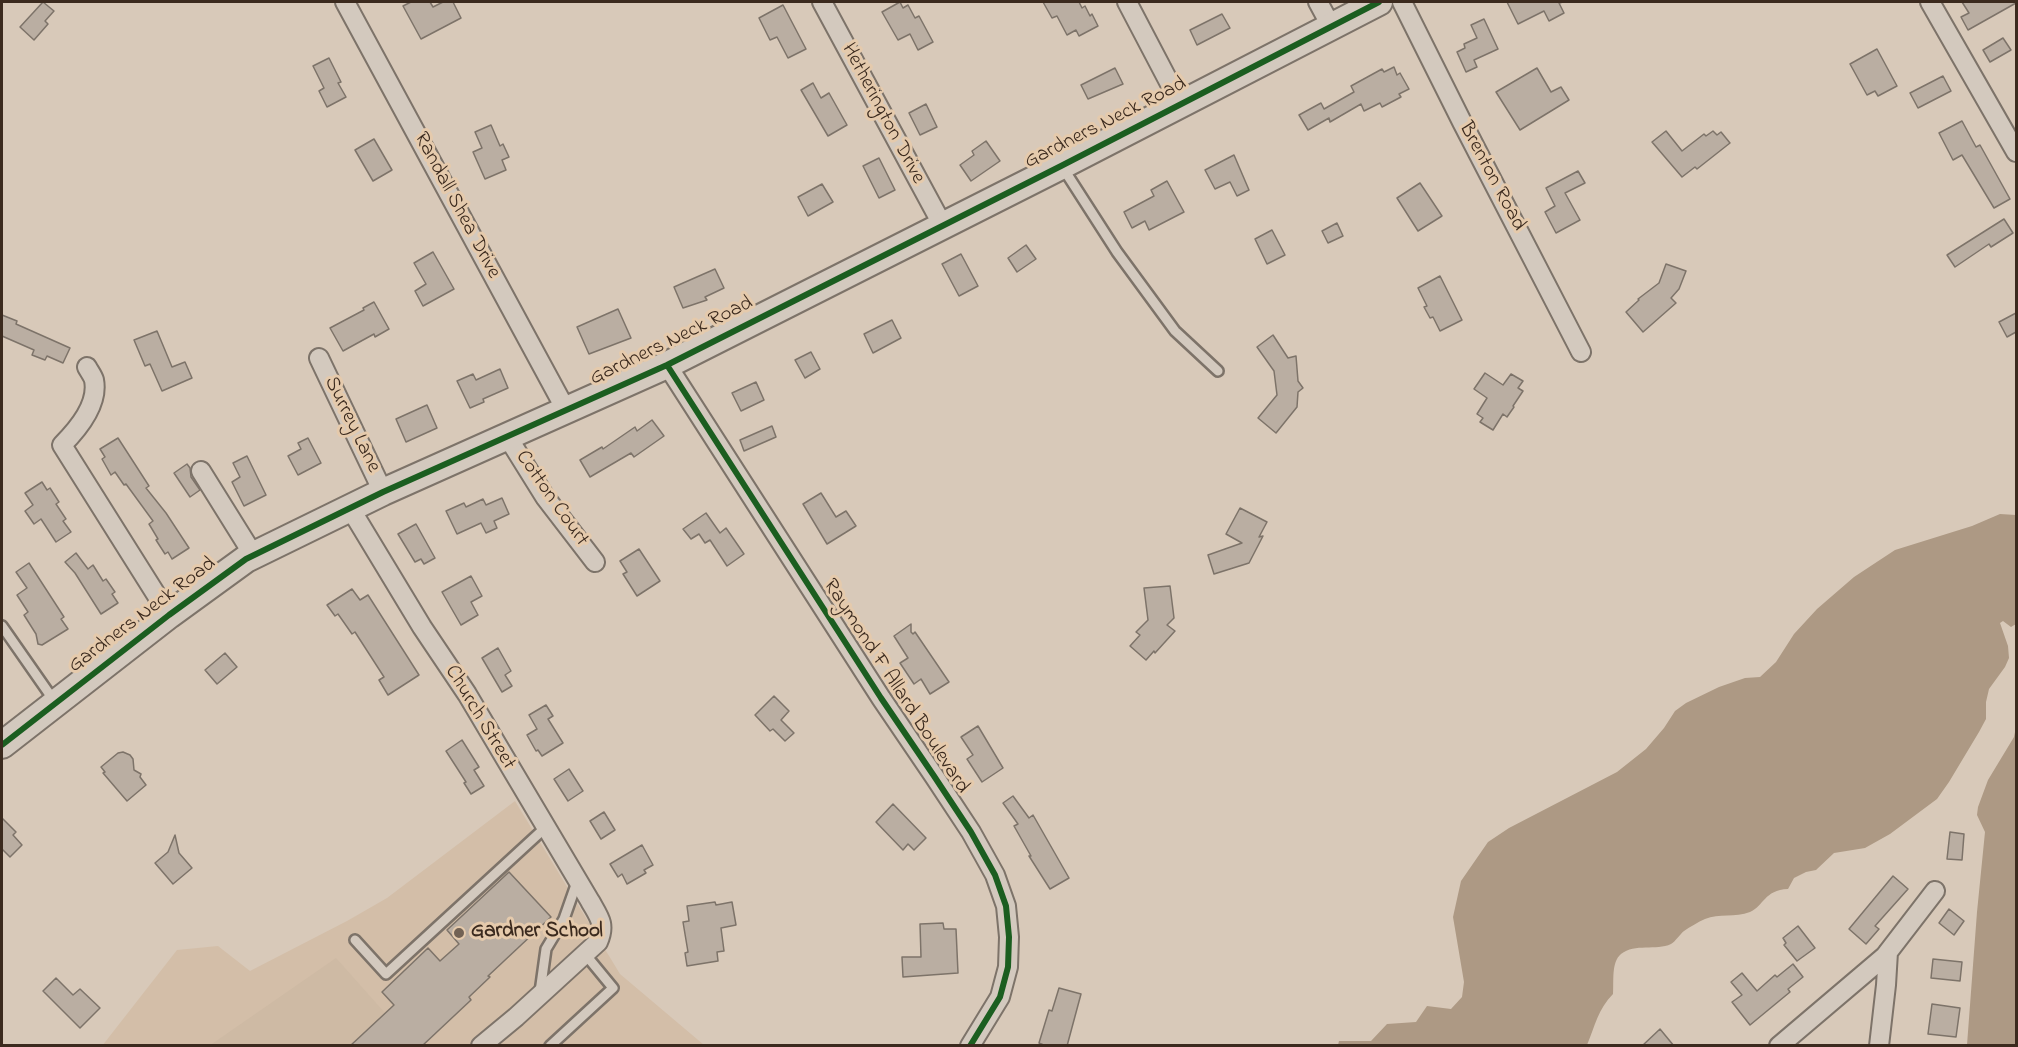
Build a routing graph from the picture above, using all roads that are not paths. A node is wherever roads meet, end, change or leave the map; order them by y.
1 (345, 2) edge
2 (822, 2) edge
3 (1127, 2) edge
4 (1318, 2) edge
5 (1379, 2) edge
6 (1402, 2) edge
7 (1930, 2) edge
8 (1330, 26) junction
9 (1180, 105) junction
10 (2016, 152) edge
11 (1061, 166) junction
12 (943, 226) junction
13 (1581, 352) dead end
14 (319, 358) dead end
15 (666, 365) junction
16 (87, 367) dead end
17 (1218, 371) dead end
18 (566, 410) junction
19 (507, 436) junction
20 (201, 471) dead end
21 (383, 492) junction
22 (350, 508) junction
23 (254, 556) junction
24 (595, 562) dead end
25 (169, 615) junction
26 (2, 626) edge
27 (56, 704) junction
28 (2, 745) edge
29 (546, 827) junction
30 (577, 879) junction
31 (1935, 891) dead end
32 (355, 940) dead end
33 (1888, 952) junction
34 (585, 954) junction
35 (540, 995) junction
36 (481, 1046) edge
37 (550, 1046) edge
38 (970, 1046) edge
39 (1779, 1046) edge
40 (1879, 1046) edge

1 - 18 street, Randall Shea Drive
2 - 12 street, Hetherington Drive
3 - 9 street
4 - 8 street
5 - 8 street, Gardners Neck Road
6 - 13 street, Brenton Road
7 - 10 street
8 - 9 street, Gardners Neck Road
9 - 11 street, Gardners Neck Road
11 - 12 street, Gardners Neck Road
11 - 17 lane
12 - 15 street, Gardners Neck Road
14 - 21 street, Surrey Lane
15 - 18 street, Gardners Neck Road
15 - 38 street, Raymond F Allard Boulevard
16 - 25 street
18 - 19 street, Gardners Neck Road
19 - 21 street, Gardners Neck Road
19 - 24 street, Cotton Court
20 - 23 street
21 - 22 street, Gardners Neck Road
22 - 23 street, Gardners Neck Road
22 - 29 street, Church Street
23 - 25 street, Gardners Neck Road
25 - 27 street, Gardners Neck Road
26 - 27 lane
27 - 28 street, Gardners Neck Road
29 - 30 street, Church Street
29 - 32 lane
30 - 34 street, Church Street
30 - 35 lane
31 - 33 street
33 - 39 street
33 - 40 street
34 - 35 street
34 - 37 lane
35 - 36 street

